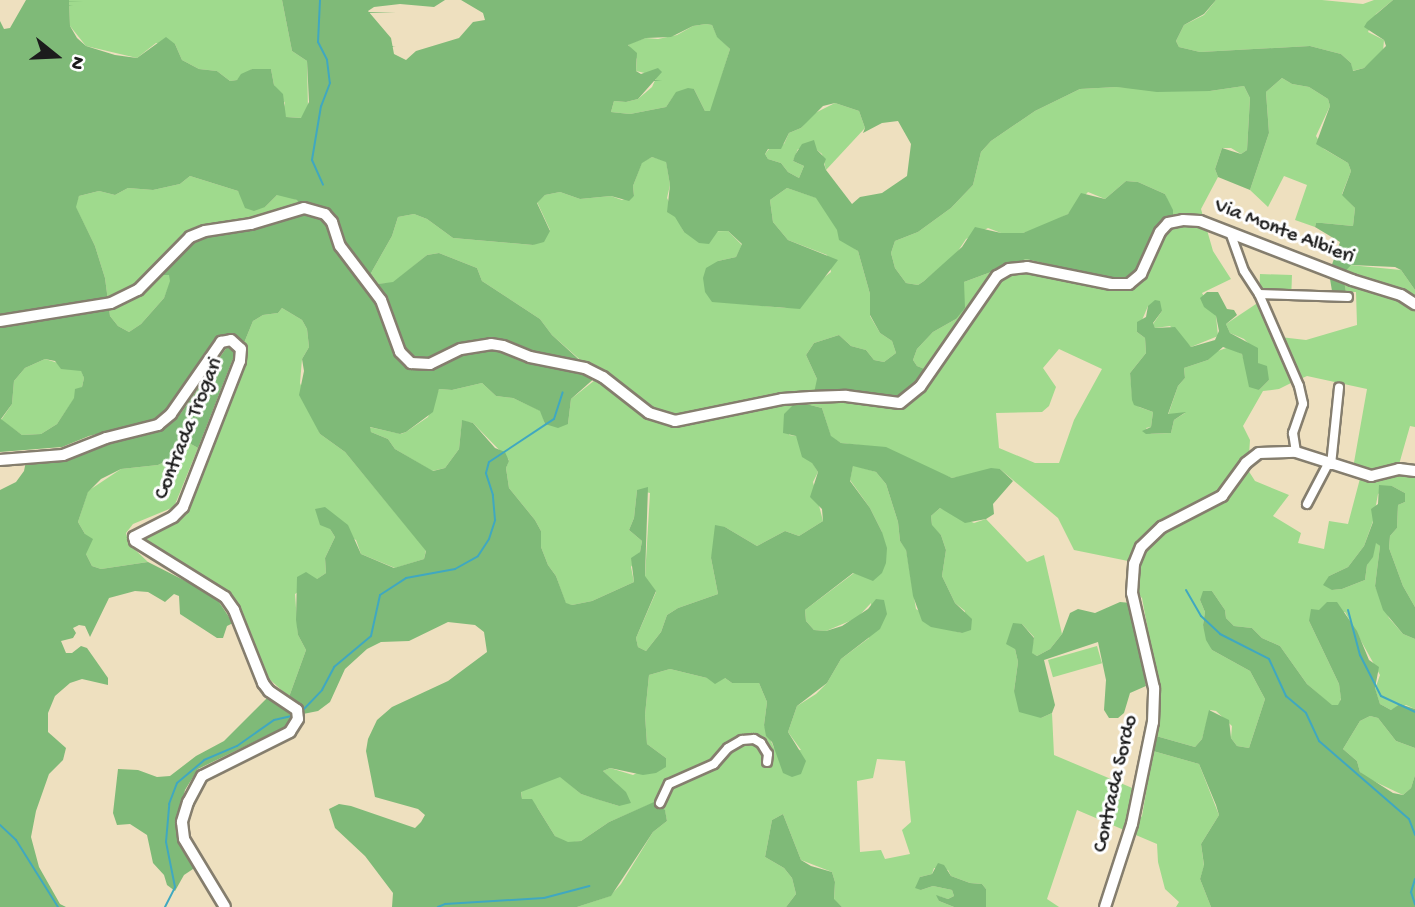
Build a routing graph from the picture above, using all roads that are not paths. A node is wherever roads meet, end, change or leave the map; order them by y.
1 (1230, 232) junction
2 (1259, 294) junction
3 (1348, 297) dead end
4 (1415, 304) edge
5 (0, 321) edge
6 (1339, 387) dead end
7 (1296, 452) junction
8 (0, 460) edge
9 (1329, 464) junction
10 (1415, 471) edge
11 (1307, 504) dead end
12 (767, 762) dead end
13 (660, 803) dead end
14 (225, 907) edge
15 (1105, 907) edge

1 - 2 street
1 - 4 street, Via Monte Albieri
1 - 5 street, Via Monte Albieri
2 - 3 street
2 - 7 street
6 - 9 street
7 - 9 street
7 - 15 street, Contrada Sordo
8 - 14 street, Contrada Trogari
9 - 10 street
9 - 11 street
12 - 13 street

